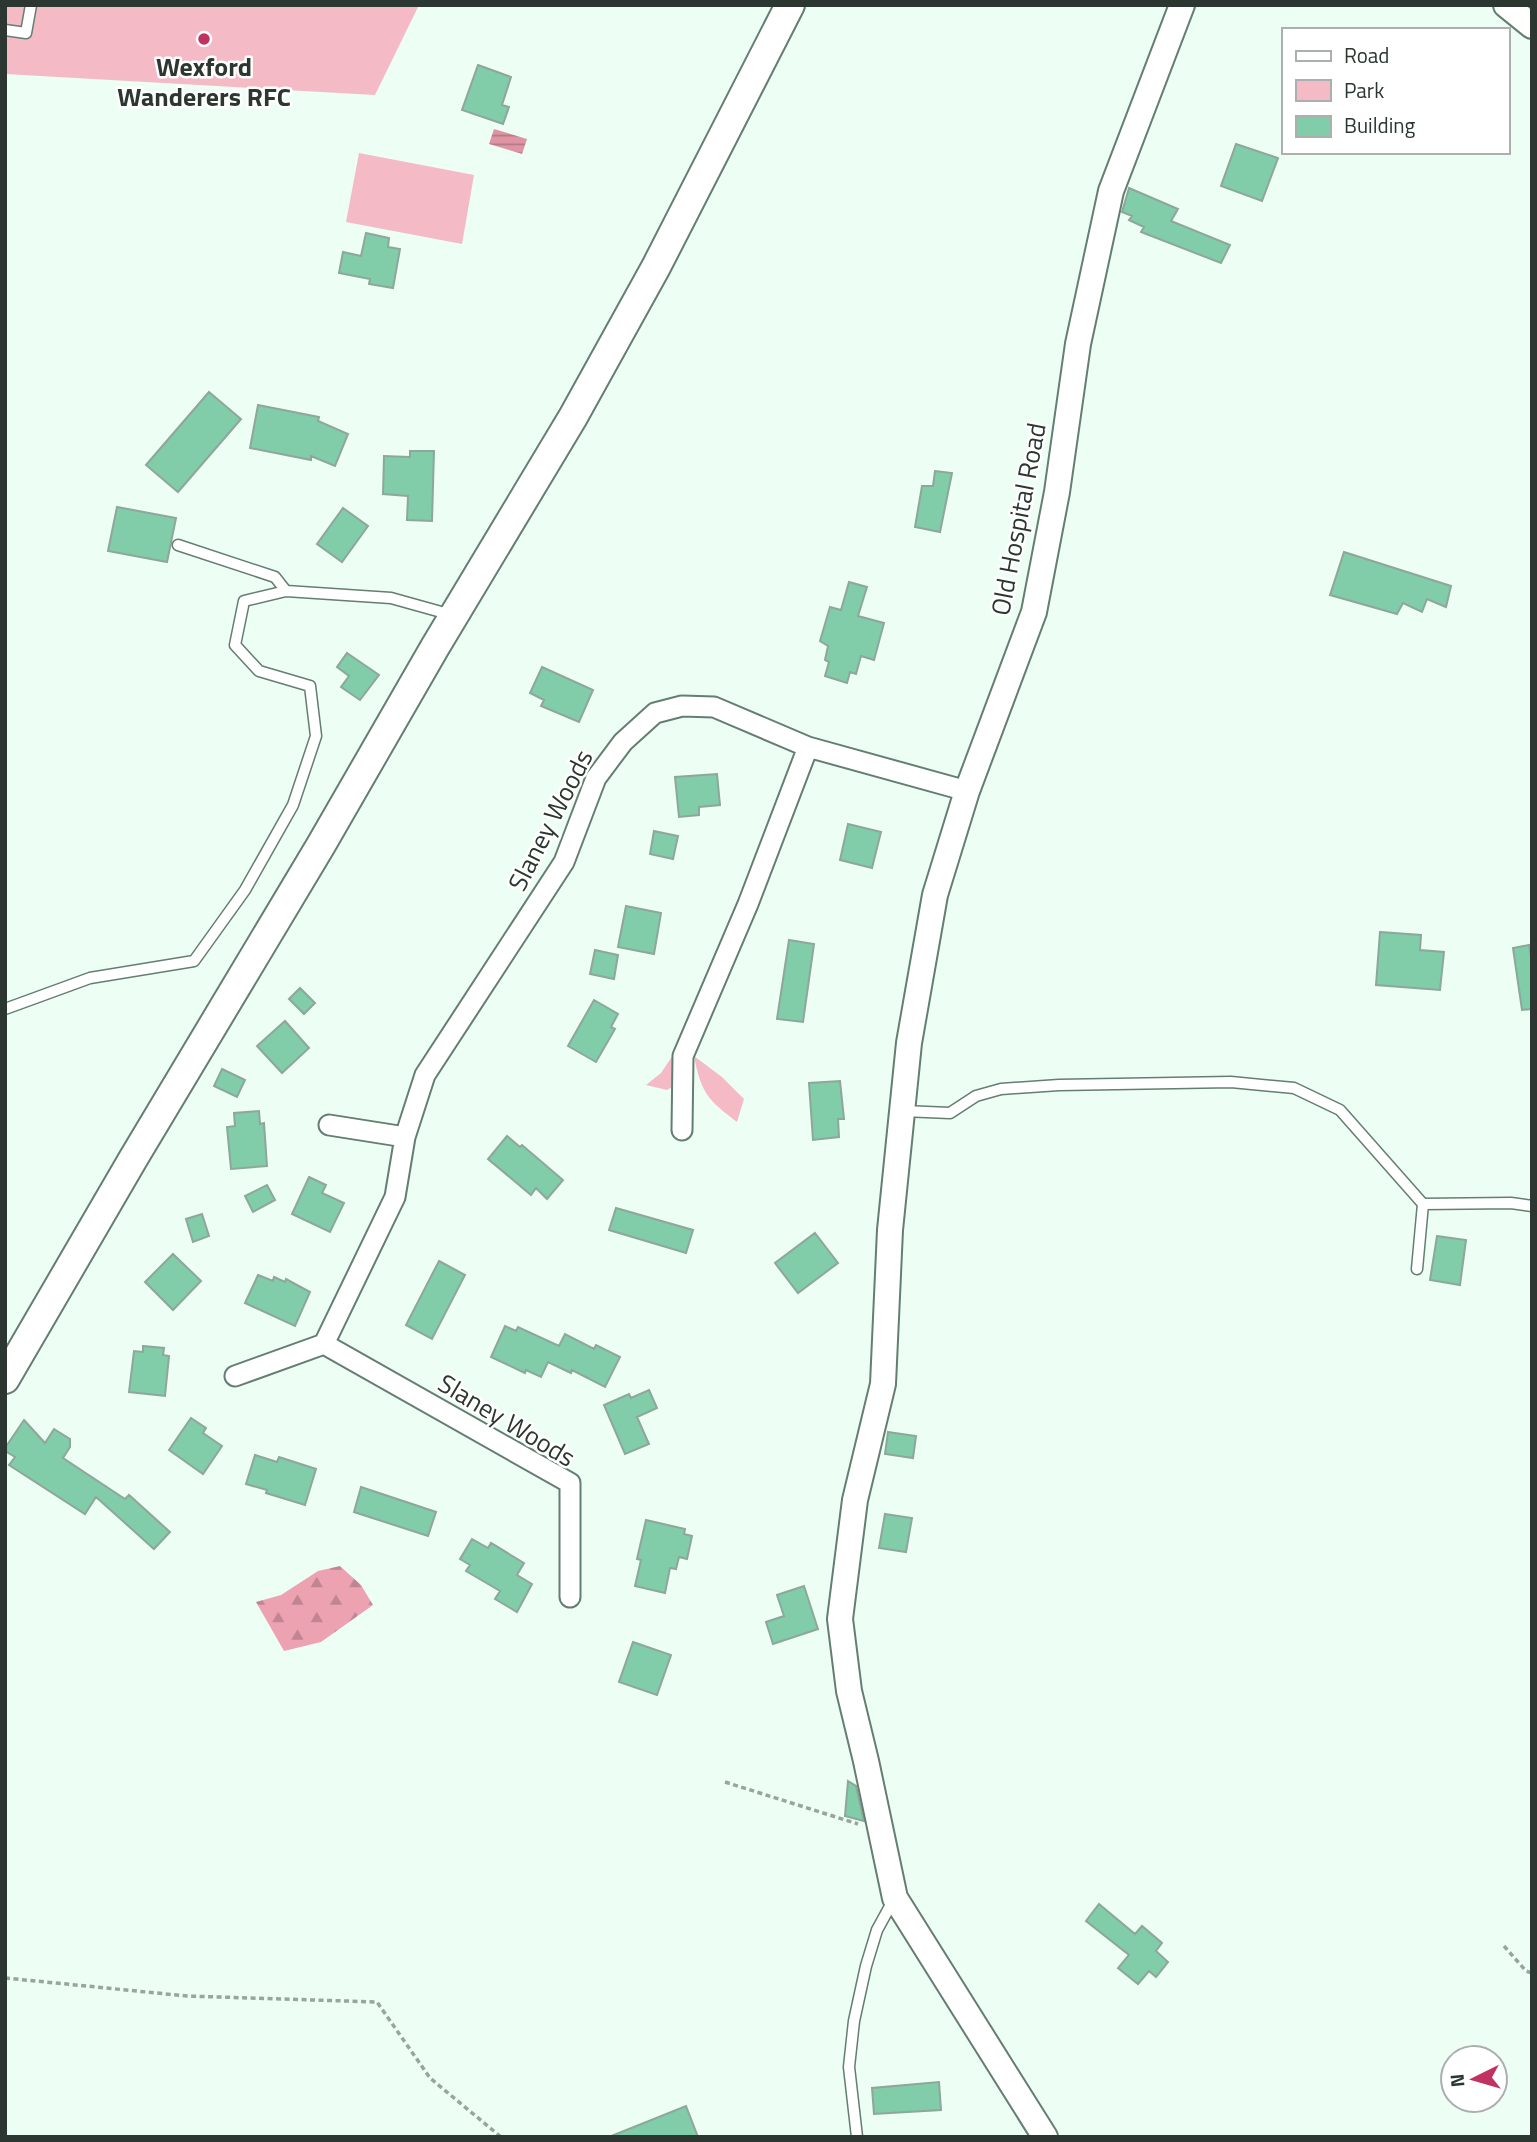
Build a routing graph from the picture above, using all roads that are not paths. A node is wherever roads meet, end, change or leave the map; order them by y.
1 (31, 5) edge
2 (790, 5) edge
3 (1182, 5) edge
4 (1506, 5) edge
5 (1532, 26) edge
6 (5, 30) edge
7 (178, 545) dead end
8 (286, 591) junction
9 (454, 615) junction
10 (808, 747) junction
11 (967, 791) junction
12 (5, 1009) edge
13 (903, 1111) junction
14 (330, 1125) dead end
15 (682, 1130) dead end
16 (405, 1137) junction
17 (1423, 1204) junction
18 (1532, 1206) edge
19 (1417, 1269) dead end
20 (324, 1344) junction
21 (236, 1376) dead end
22 (5, 1379) edge
23 (570, 1597) dead end
24 (895, 1898) junction
25 (857, 2137) edge
26 (1045, 2137) edge

1 - 6 lane
2 - 9 main road
3 - 11 street, Old Hospital Road
4 - 5 street
7 - 8 lane
8 - 9 lane
8 - 12 lane
9 - 22 main road
10 - 11 street, Slaney Woods
10 - 15 street
10 - 16 street, Slaney Woods
11 - 13 street, Old Hospital Road
13 - 17 lane
13 - 24 street, Old Hospital Road
14 - 16 street
16 - 20 street, Slaney Woods
17 - 18 lane
17 - 19 lane
20 - 21 street
20 - 23 street, Slaney Woods
24 - 25 lane
24 - 26 street, Old Hospital Road

